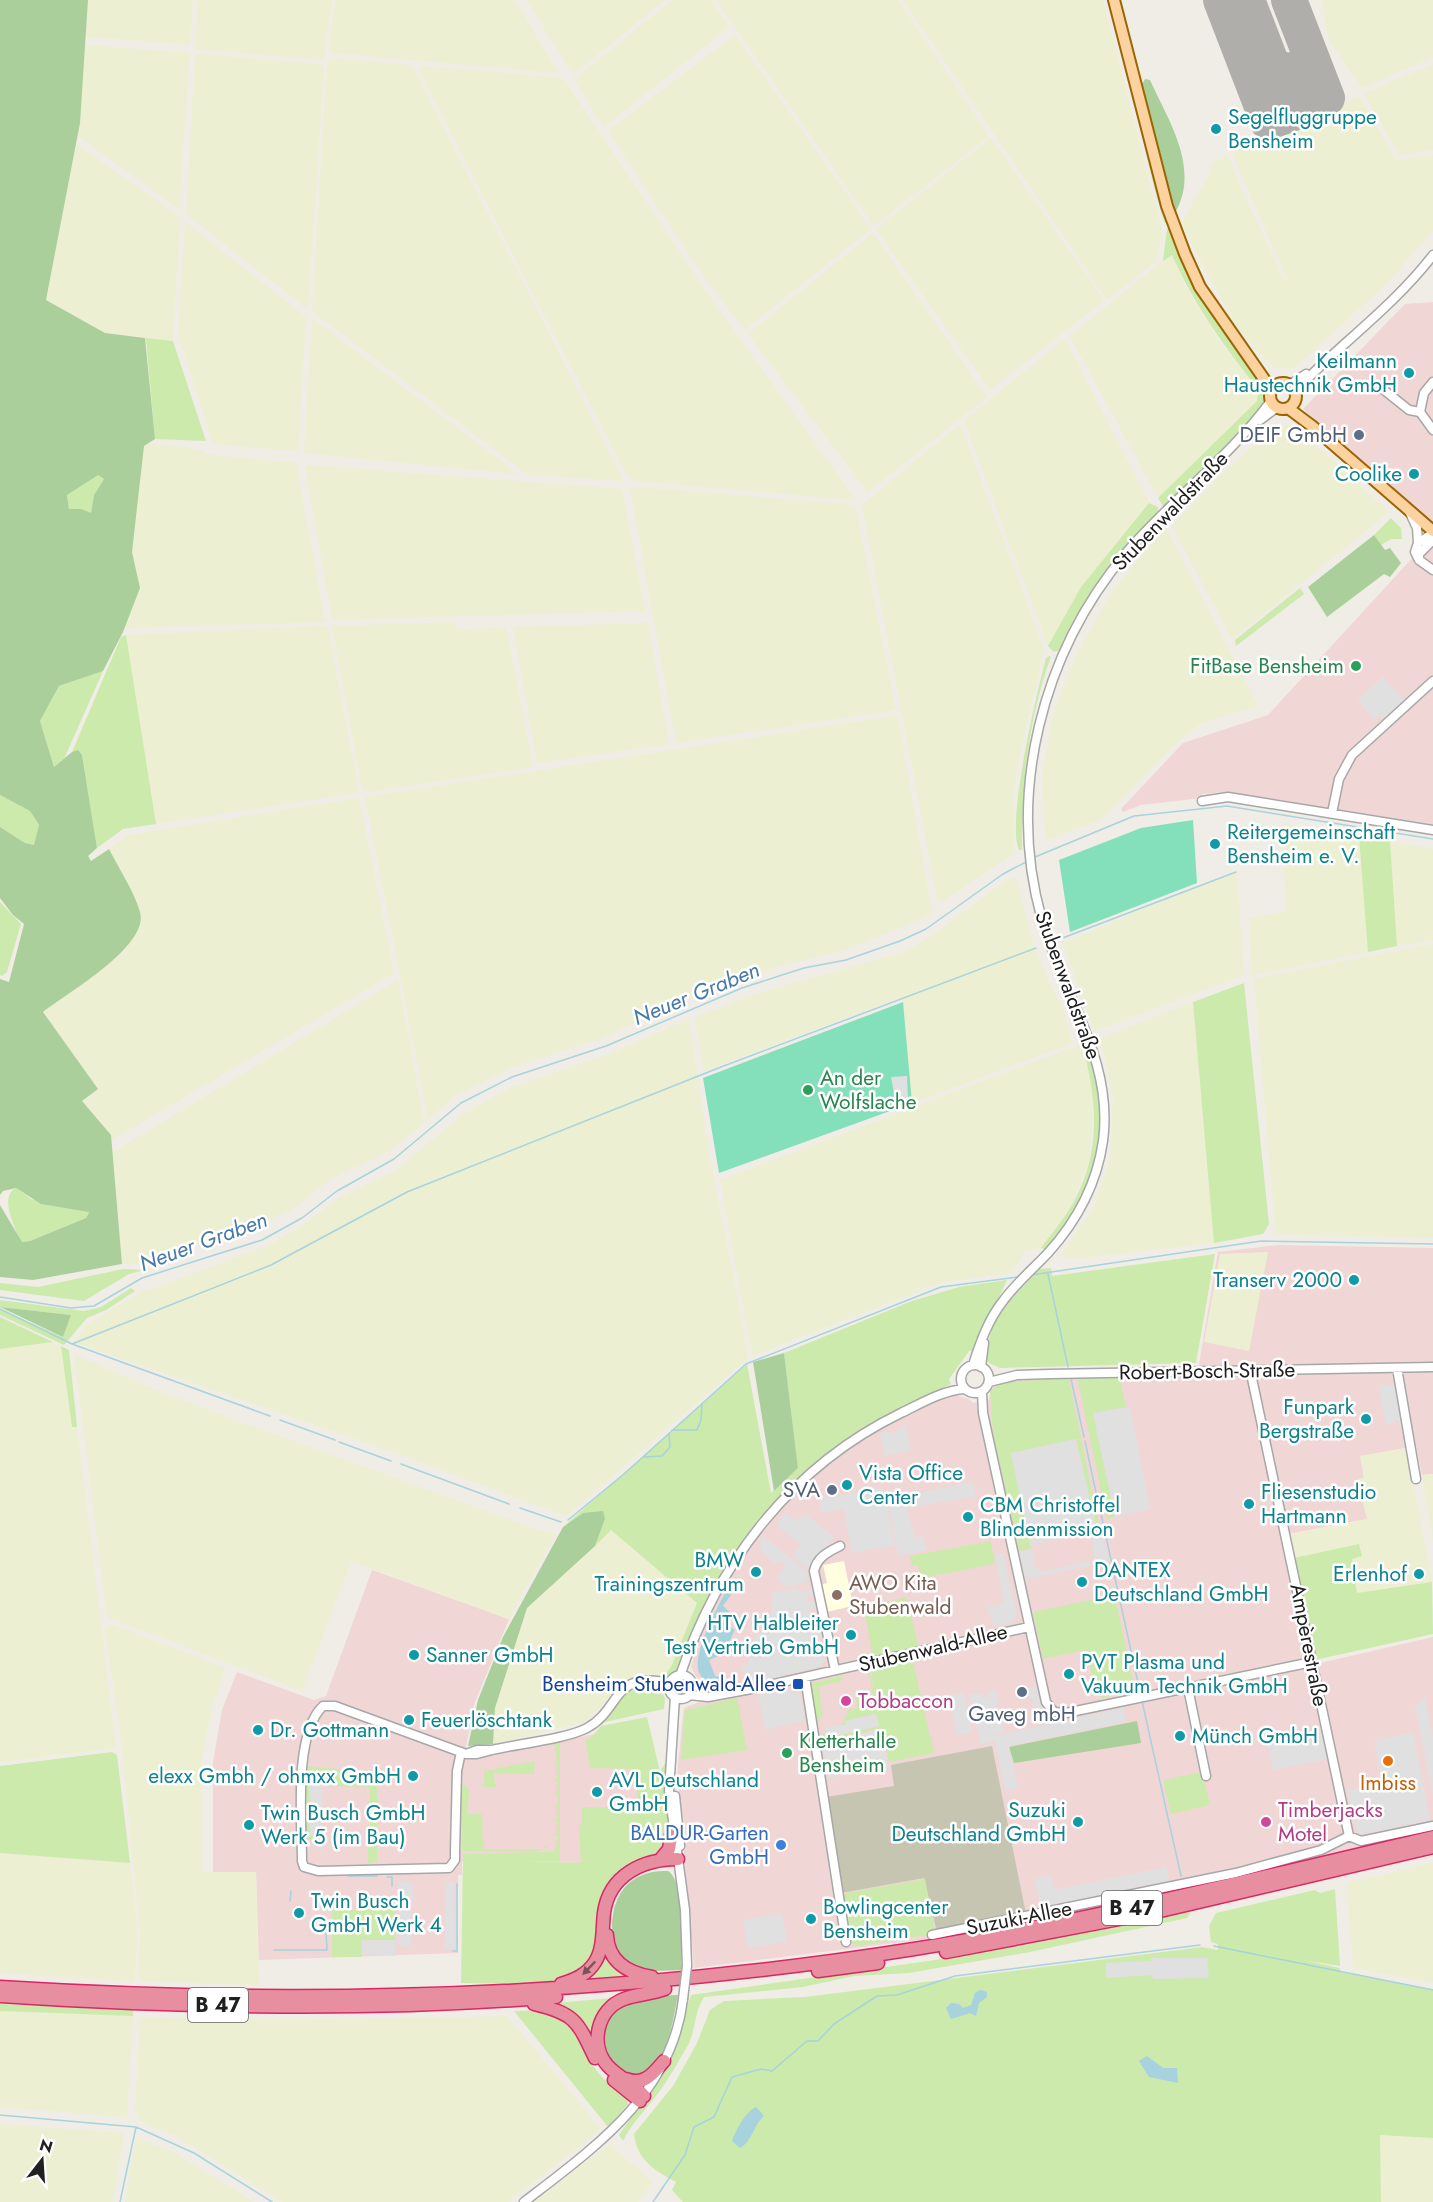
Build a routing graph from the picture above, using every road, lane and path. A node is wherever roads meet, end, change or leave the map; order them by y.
1 (1114, 0) edge
2 (1433, 255) edge
3 (1433, 382) edge
4 (1274, 387) junction
5 (1292, 388) junction
6 (1384, 390) dead end
7 (1273, 405) junction
8 (1291, 406) junction
9 (1420, 412) junction
10 (1433, 430) edge
11 (1410, 513) junction
12 (1433, 534) edge
13 (1418, 543) junction
14 (1419, 560) junction
15 (1433, 570) edge
16 (1433, 681) edge
17 (1202, 801) dead end
18 (1332, 813) junction
19 (1433, 830) edge
20 (1433, 1367) edge
21 (980, 1368) junction
22 (1397, 1368) junction
23 (1250, 1369) junction
24 (1017, 1375) junction
25 (961, 1379) junction
26 (989, 1382) junction
27 (973, 1391) junction
28 (938, 1396) junction
29 (1416, 1479) dead end
30 (840, 1546) dead end
31 (1029, 1626) junction
32 (1312, 1662) junction
33 (835, 1670) junction
34 (684, 1677) junction
35 (805, 1677) junction
36 (670, 1685) junction
37 (1188, 1688) junction
38 (684, 1694) junction
39 (463, 1753) junction
40 (1206, 1776) dead end
41 (1433, 1826) edge
42 (672, 1830) junction
43 (1349, 1836) junction
44 (1433, 1837) edge
45 (1433, 1847) edge
46 (660, 1860) junction
47 (679, 1863) junction
48 (932, 1935) dead end
49 (846, 1942) dead end
50 (664, 1985) junction
51 (0, 1987) edge
52 (536, 1990) junction
53 (0, 1996) edge
54 (525, 2000) junction
55 (664, 2061) junction
56 (622, 2078) junction
57 (642, 2098) junction
58 (524, 2202) edge

1 - 4 main road
2 - 5 street
3 - 9 street
4 - 5 main road
4 - 7 main road
5 - 8 main road
6 - 9 street
7 - 8 main road
7 - 21 street, Stubenwaldstraße
8 - 11 main road
9 - 10 street
11 - 12 main road
11 - 13 street
12 - 13 street
12 - 14 street
13 - 14 street
14 - 15 street
16 - 18 street
17 - 18 street
18 - 19 street
20 - 22 street, Robert-Bosch-Straße
21 - 24 street, Robert-Bosch-Straße
21 - 25 street
21 - 26 street
22 - 23 street, Robert-Bosch-Straße
22 - 29 street
23 - 24 street, Robert-Bosch-Straße
23 - 32 street, Ampèrestraße
24 - 26 street, Robert-Bosch-Straße
25 - 27 street
25 - 28 street
26 - 27 street
27 - 28 street
27 - 31 street, Stubenwald-Allee
28 - 34 street
30 - 33 street, Stubenwald-Allee
31 - 33 street, Stubenwald-Allee
31 - 37 street
32 - 37 street
32 - 43 street, Ampèrestraße
33 - 35 street, Stubenwald-Allee
34 - 36 street
34 - 38 street
35 - 38 street, Stubenwald-Allee
35 - 49 street
36 - 38 street
36 - 39 street
37 - 40 street
38 - 42 street
38 - 47 street
39 - 39 street
41 - 43 street
42 - 46 highway
42 - 47 street
43 - 48 street, Suzuki-Allee
44 - 50 highway, B 47
45 - 50 highway, B 47
46 - 47 highway
46 -> 52 highway
47 - 50 highway
47 - 55 street, bridge
50 - 52 highway, B 47
50 - 54 highway, B 47
50 - 56 highway
51 - 52 highway, B 47
53 - 54 highway, B 47
54 - 57 highway
55 - 56 highway
55 - 57 street
56 - 57 highway
57 - 58 street

